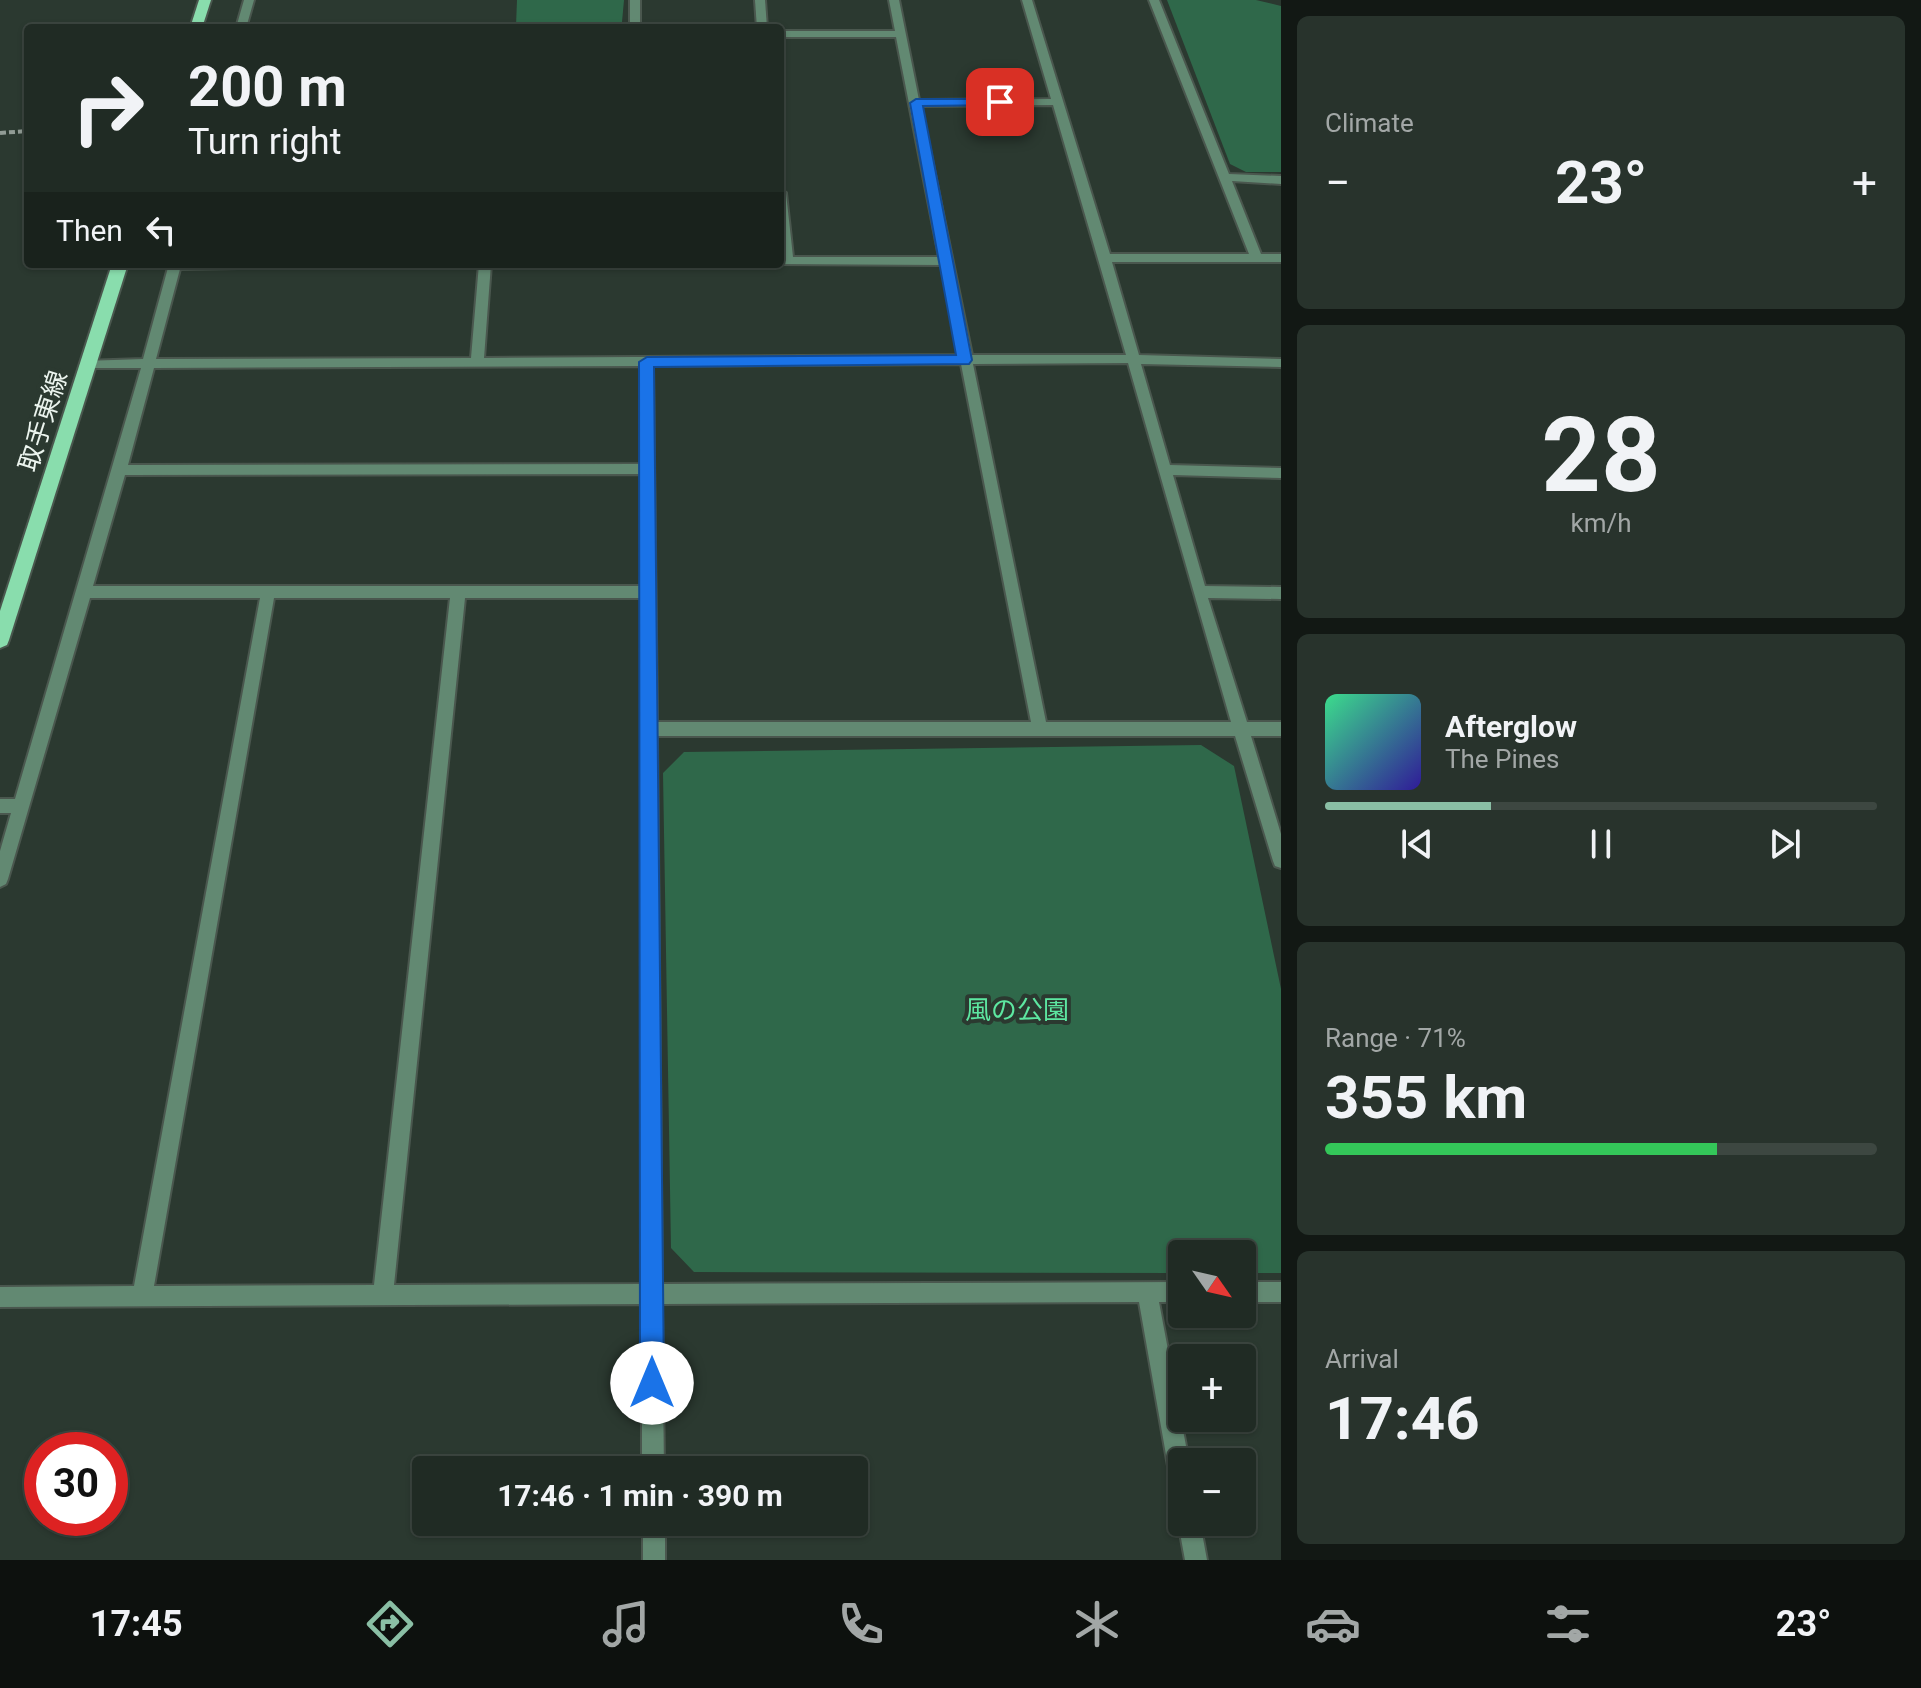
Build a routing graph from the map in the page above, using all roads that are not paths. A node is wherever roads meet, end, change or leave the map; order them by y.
1 (205, 0) edge
2 (249, 0) edge
3 (635, 0) edge
4 (760, 0) edge
5 (894, 0) edge
6 (1027, 0) edge
7 (1154, 0) edge
8 (197, 24) edge
9 (242, 24) edge
10 (635, 24) edge
11 (762, 24) edge
12 (784, 34) edge
13 (901, 34) junction
14 (1056, 102) junction
15 (916, 103) junction
16 (1226, 177) junction
17 (1281, 180) edge
18 (1256, 256) junction
19 (1105, 258) junction
20 (1281, 258) edge
21 (784, 261) edge
22 (946, 261) junction
23 (119, 268) edge
24 (173, 268) edge
25 (485, 268) edge
26 (1133, 359) junction
27 (964, 360) junction
28 (647, 362) junction
29 (477, 363) junction
30 (1281, 363) edge
31 (89, 364) junction
32 (149, 364) junction
33 (648, 469) junction
34 (120, 470) junction
35 (1166, 470) junction
36 (1281, 473) edge
37 (85, 592) junction
38 (648, 592) junction
39 (1199, 592) junction
40 (268, 593) junction
41 (458, 593) junction
42 (1281, 593) edge
43 (0, 640) edge
44 (650, 729) junction
45 (1040, 729) junction
46 (1243, 729) junction
47 (1281, 729) edge
48 (0, 806) edge
49 (22, 806) junction
50 (1281, 861) edge
51 (0, 879) edge
52 (1168, 1292) edge
53 (1256, 1292) edge
54 (1281, 1292) edge
55 (1147, 1293) junction
56 (651, 1296) junction
57 (0, 1297) edge
58 (142, 1297) junction
59 (383, 1297) junction
60 (1176, 1448) edge
61 (653, 1456) edge
62 (654, 1536) edge
63 (1192, 1536) edge
64 (654, 1560) edge
65 (1196, 1560) edge

1 - 8 main road
2 - 9 street
3 - 10 street
4 - 11 street
5 - 13 street
6 - 14 street
7 - 16 street
12 - 13 street
13 - 15 street
14 - 15 street
14 - 19 street
15 - 22 street
16 - 17 street
16 - 18 street
18 - 19 street
18 - 20 street
19 - 26 street
21 - 22 street
22 - 27 street
23 - 31 main road, 取手東線
24 - 32 street
25 - 29 street
26 - 27 street
26 - 30 street
26 - 35 street
27 - 28 street
27 - 45 street
28 - 29 street
28 - 33 street
29 - 32 street
31 - 32 street
31 - 43 main road, 取手東線
32 - 34 street
33 - 34 street
33 - 38 street
34 - 37 street
35 - 36 street
35 - 39 street
37 - 40 street
37 - 49 street
38 - 41 street
38 - 44 street
39 - 42 street
39 - 46 street
40 - 41 street
40 - 58 street
41 - 59 street
44 - 45 street
44 - 56 street
45 - 46 street
46 - 47 street
46 - 50 street
48 - 49 street
49 - 51 street
52 - 55 street
53 - 54 street
55 - 56 street
55 - 60 street
56 - 59 street
56 - 61 street
57 - 58 street
58 - 59 street
62 - 64 street
63 - 65 street

